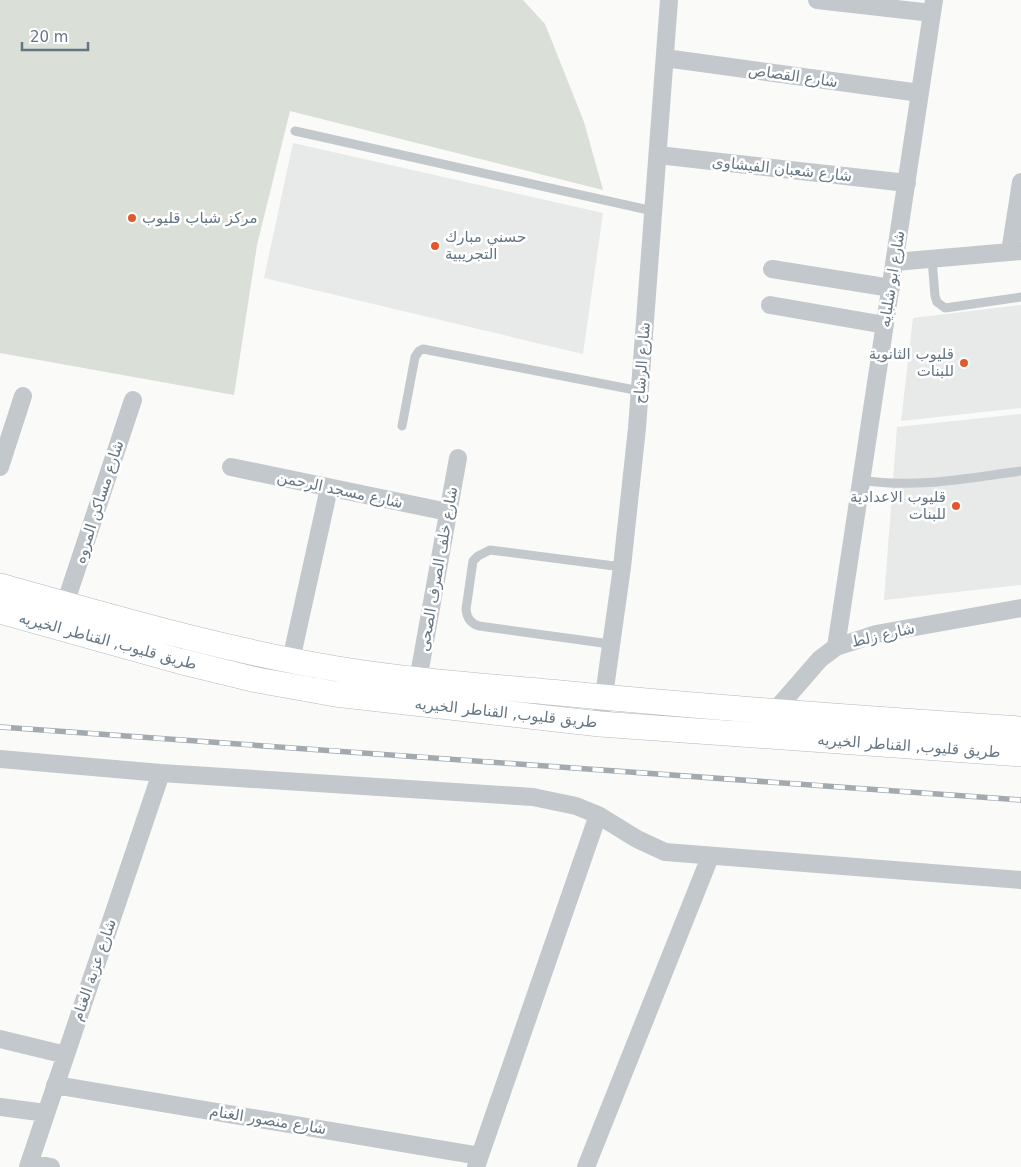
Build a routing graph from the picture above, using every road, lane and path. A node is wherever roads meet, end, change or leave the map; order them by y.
1 (669, 0) edge
2 (817, 0) edge
3 (933, 6) edge
4 (665, 58) junction
5 (920, 93) junction
6 (295, 131) dead end
7 (658, 155) junction
8 (1021, 182) edge
9 (907, 183) junction
10 (653, 211) junction
11 (1015, 251) edge
12 (932, 259) junction
13 (895, 262) junction
14 (772, 270) dead end
15 (892, 288) junction
16 (1021, 297) edge
17 (770, 305) dead end
18 (885, 324) junction
19 (640, 391) junction
20 (23, 396) dead end
21 (133, 400) dead end
22 (402, 426) dead end
23 (458, 458) dead end
24 (0, 467) edge
25 (231, 467) dead end
26 (1021, 471) edge
27 (861, 480) junction
28 (329, 488) junction
29 (448, 512) junction
30 (622, 567) junction
31 (0, 586) edge
32 (66, 604) junction
33 (1021, 608) edge
34 (0, 611) edge
35 (610, 644) junction
36 (836, 647) junction
37 (291, 660) junction
38 (418, 680) junction
39 (604, 697) junction
40 (773, 712) junction
41 (600, 724) junction
42 (1021, 729) edge
43 (1021, 754) edge
44 (0, 759) edge
45 (161, 773) junction
46 (598, 815) junction
47 (710, 857) junction
48 (1021, 880) edge
49 (0, 1039) edge
50 (66, 1055) junction
51 (55, 1085) junction
52 (0, 1107) edge
53 (46, 1113) junction
54 (478, 1161) edge
55 (29, 1165) edge
56 (51, 1167) edge
57 (586, 1167) edge

1 - 4 street, شارع الرشاح
2 - 3 street
3 - 5 street, شارع ابو شلبايه
4 - 5 street, شارع القصاص
4 - 7 street, شارع الرشاح
5 - 9 street, شارع ابو شلبايه
6 - 10 lane
7 - 9 street, شارع شعبان الفيشاوى
7 - 10 street, شارع الرشاح
8 - 11 street
9 - 13 street, شارع ابو شلبايه
10 - 19 street, شارع الرشاح
11 - 12 street
12 - 13 street
12 - 16 lane
13 - 15 street, شارع ابو شلبايه
14 - 15 street
15 - 18 street, شارع ابو شلبايه
17 - 18 street
18 - 27 street, شارع ابو شلبايه
19 - 22 lane
19 - 30 street, شارع الرشاح
20 - 24 street
21 - 32 street, شارع مساكن المروه
23 - 29 street, شارع خلف الصرف الصحى
25 - 28 street, شارع مسجد الرحمن
26 - 27 lane
27 - 36 street, شارع ابو شلبايه
28 - 29 street, شارع مسجد الرحمن
28 - 37 street
29 - 38 street, شارع خلف الصرف الصحى
30 - 35 street, شارع الرشاح
30 - 35 lane
31 - 32 main road, طريق قليوب, القناطر الخيريه
32 - 37 main road, طريق قليوب, القناطر الخيريه
33 - 36 street, شارع زلط
34 - 41 main road, طريق قليوب, القناطر الخيريه
35 - 39 street, شارع الرشاح
36 - 40 street, شارع زلط
37 - 38 main road, طريق قليوب, القناطر الخيريه
38 - 39 main road, طريق قليوب, القناطر الخيريه
39 - 40 main road, طريق قليوب, القناطر الخيريه
39 - 41 street, شارع الرشاح
40 - 42 main road, طريق قليوب, القناطر الخيريه
41 - 43 main road, طريق قليوب, القناطر الخيريه
44 - 45 street
45 - 46 street
45 - 50 street, شارع عزبة الغنام
46 - 47 street
46 - 54 street
47 - 48 street
47 - 57 street
49 - 50 street
50 - 51 street, شارع عزبة الغنام
51 - 53 street, شارع عزبة الغنام
51 - 54 street, شارع منصور الغنام
52 - 53 street
53 - 55 street, شارع عزبة الغنام
55 - 56 street

